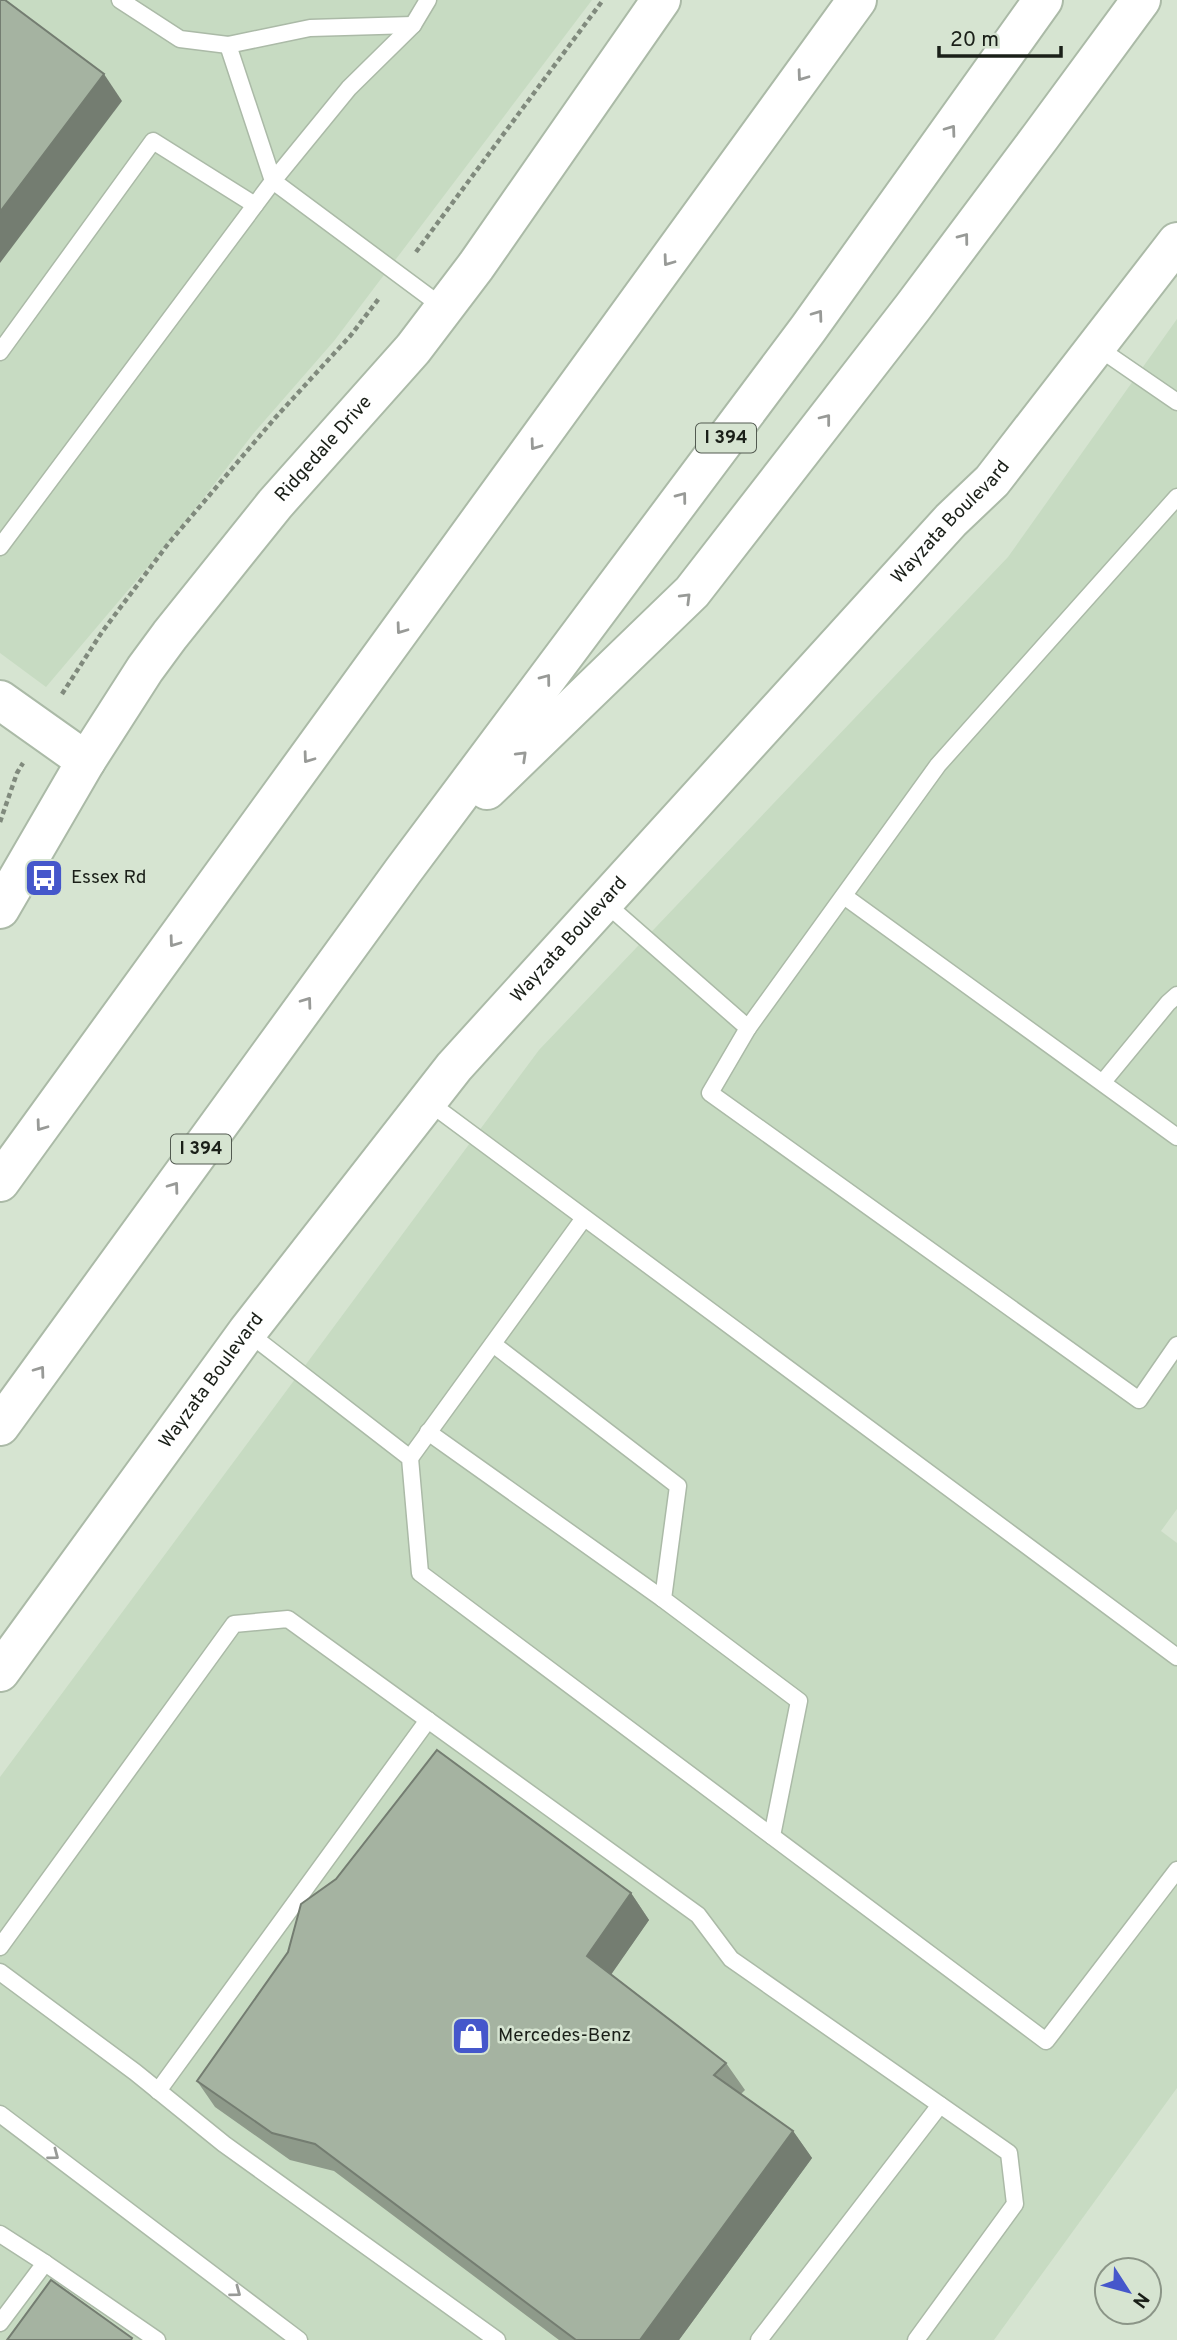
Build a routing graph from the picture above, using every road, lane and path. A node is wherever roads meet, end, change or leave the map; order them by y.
1 (120, 0) edge
2 (428, 0) edge
3 (603, 0) edge
4 (661, 0) edge
5 (1043, 0) edge
6 (1141, 0) edge
7 (850, 7) edge
8 (413, 25) junction
9 (228, 45) junction
10 (273, 181) junction
11 (255, 205) junction
12 (1177, 242) edge
13 (398, 274) junction
14 (444, 308) junction
15 (1097, 347) junction
16 (0, 352) edge
17 (1177, 402) edge
18 (1177, 497) edge
19 (0, 547) edge
20 (67, 684) dead end
21 (0, 700) edge
22 (86, 761) junction
23 (17, 773) dead end
24 (0, 822) edge
25 (402, 871) junction
26 (844, 896) junction
27 (604, 902) junction
28 (0, 908) edge
29 (1177, 995) edge
30 (748, 1028) junction
31 (1102, 1082) junction
32 (428, 1101) junction
33 (1177, 1137) edge
34 (0, 1182) edge
35 (584, 1218) junction
36 (247, 1332) junction
37 (493, 1344) junction
38 (1177, 1345) edge
39 (0, 1426) edge
40 (428, 1432) junction
41 (410, 1458) junction
42 (663, 1599) junction
43 (1177, 1657) edge
44 (0, 1672) edge
45 (428, 1720) junction
46 (772, 1836) junction
47 (1177, 1870) edge
48 (0, 1947) edge
49 (0, 1972) edge
50 (158, 2091) junction
51 (940, 2105) junction
52 (0, 2114) edge
53 (0, 2234) edge
54 (45, 2263) junction
55 (0, 2323) edge
56 (157, 2340) edge
57 (299, 2340) edge
58 (497, 2340) edge
59 (760, 2340) edge
60 (916, 2340) edge

1 - 9 lane
2 - 8 lane
3 - 13 path
4 - 14 main road, Ridgedale Drive
25 -> 5 main road, I 394
25 -> 6 main road
7 -> 34 main road
8 - 9 lane
8 - 10 lane
9 - 10 lane
10 - 11 lane
10 - 13 lane
11 - 16 lane
11 - 19 lane
12 - 15 main road, Wayzata Boulevard
13 - 14 lane
13 - 20 path
14 - 22 main road, Ridgedale Drive
15 - 17 lane
15 - 27 main road, Wayzata Boulevard
18 - 26 lane
21 - 22 main road
22 - 28 main road, Ridgedale Drive
23 - 24 path
39 -> 25 main road, I 394
26 - 30 lane
26 - 31 lane
27 - 30 lane
27 - 32 main road, Wayzata Boulevard
29 - 31 lane
30 - 38 lane
31 - 33 lane
32 - 35 lane
32 - 36 main road, Wayzata Boulevard
35 - 37 lane
35 - 43 lane
36 - 41 lane
36 - 44 main road, Wayzata Boulevard
37 - 40 lane
37 - 42 lane
40 - 41 lane
40 - 42 lane
41 - 46 lane
42 - 46 lane
45 - 48 lane
45 - 50 lane
45 - 51 lane
46 - 47 lane
49 - 50 lane
50 - 58 lane
51 - 59 lane
51 - 60 lane
52 -> 57 lane
53 - 54 lane
54 - 55 lane
54 - 56 lane

